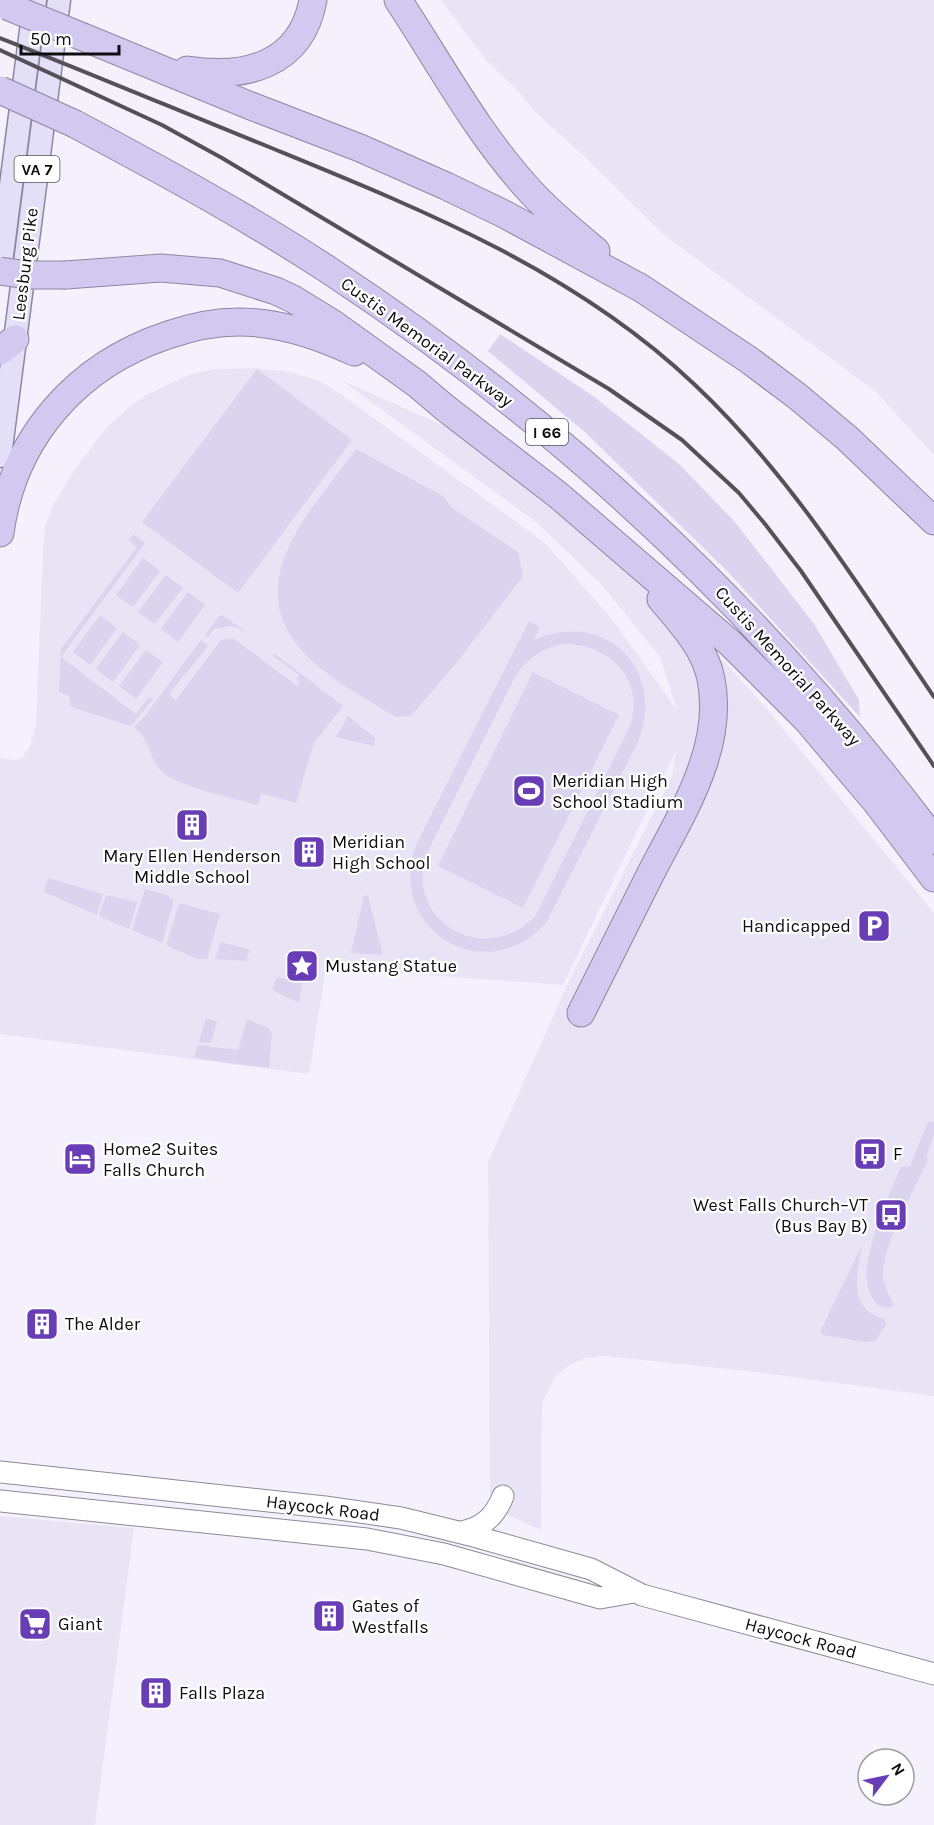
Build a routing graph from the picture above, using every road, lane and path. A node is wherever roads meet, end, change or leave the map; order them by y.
1 (35, 0) edge
2 (59, 0) edge
3 (313, 0) edge
4 (398, 0) edge
5 (4, 5) edge
6 (148, 64) junction
7 (0, 90) edge
8 (0, 271) edge
9 (641, 288) junction
10 (8, 345) edge
11 (444, 408) junction
12 (0, 456) edge
13 (585, 517) junction
14 (934, 521) edge
15 (0, 533) edge
16 (934, 840) edge
17 (934, 878) edge
18 (581, 1013) dead end
19 (0, 1472) edge
20 (503, 1496) dead end
21 (0, 1502) edge
22 (461, 1532) junction
23 (634, 1592) junction
24 (934, 1674) edge

1 - 8 main road, Leesburg Pike / VA 7
2 - 10 main road, Leesburg Pike / VA 7
3 - 6 highway
4 - 9 highway
5 - 6 highway, bridge
6 - 9 highway
7 - 16 highway, Custis Memorial Parkway / I 66, bridge
8 - 11 highway, bridge
9 - 14 highway
10 - 12 main road, Leesburg Pike / VA 7
11 - 13 highway
11 - 15 highway
13 - 17 highway
13 - 18 highway
19 - 22 main road, Haycock Road
20 - 22 main road
21 - 23 main road, Haycock Road
22 - 23 main road, Haycock Road
23 - 24 main road, Haycock Road

